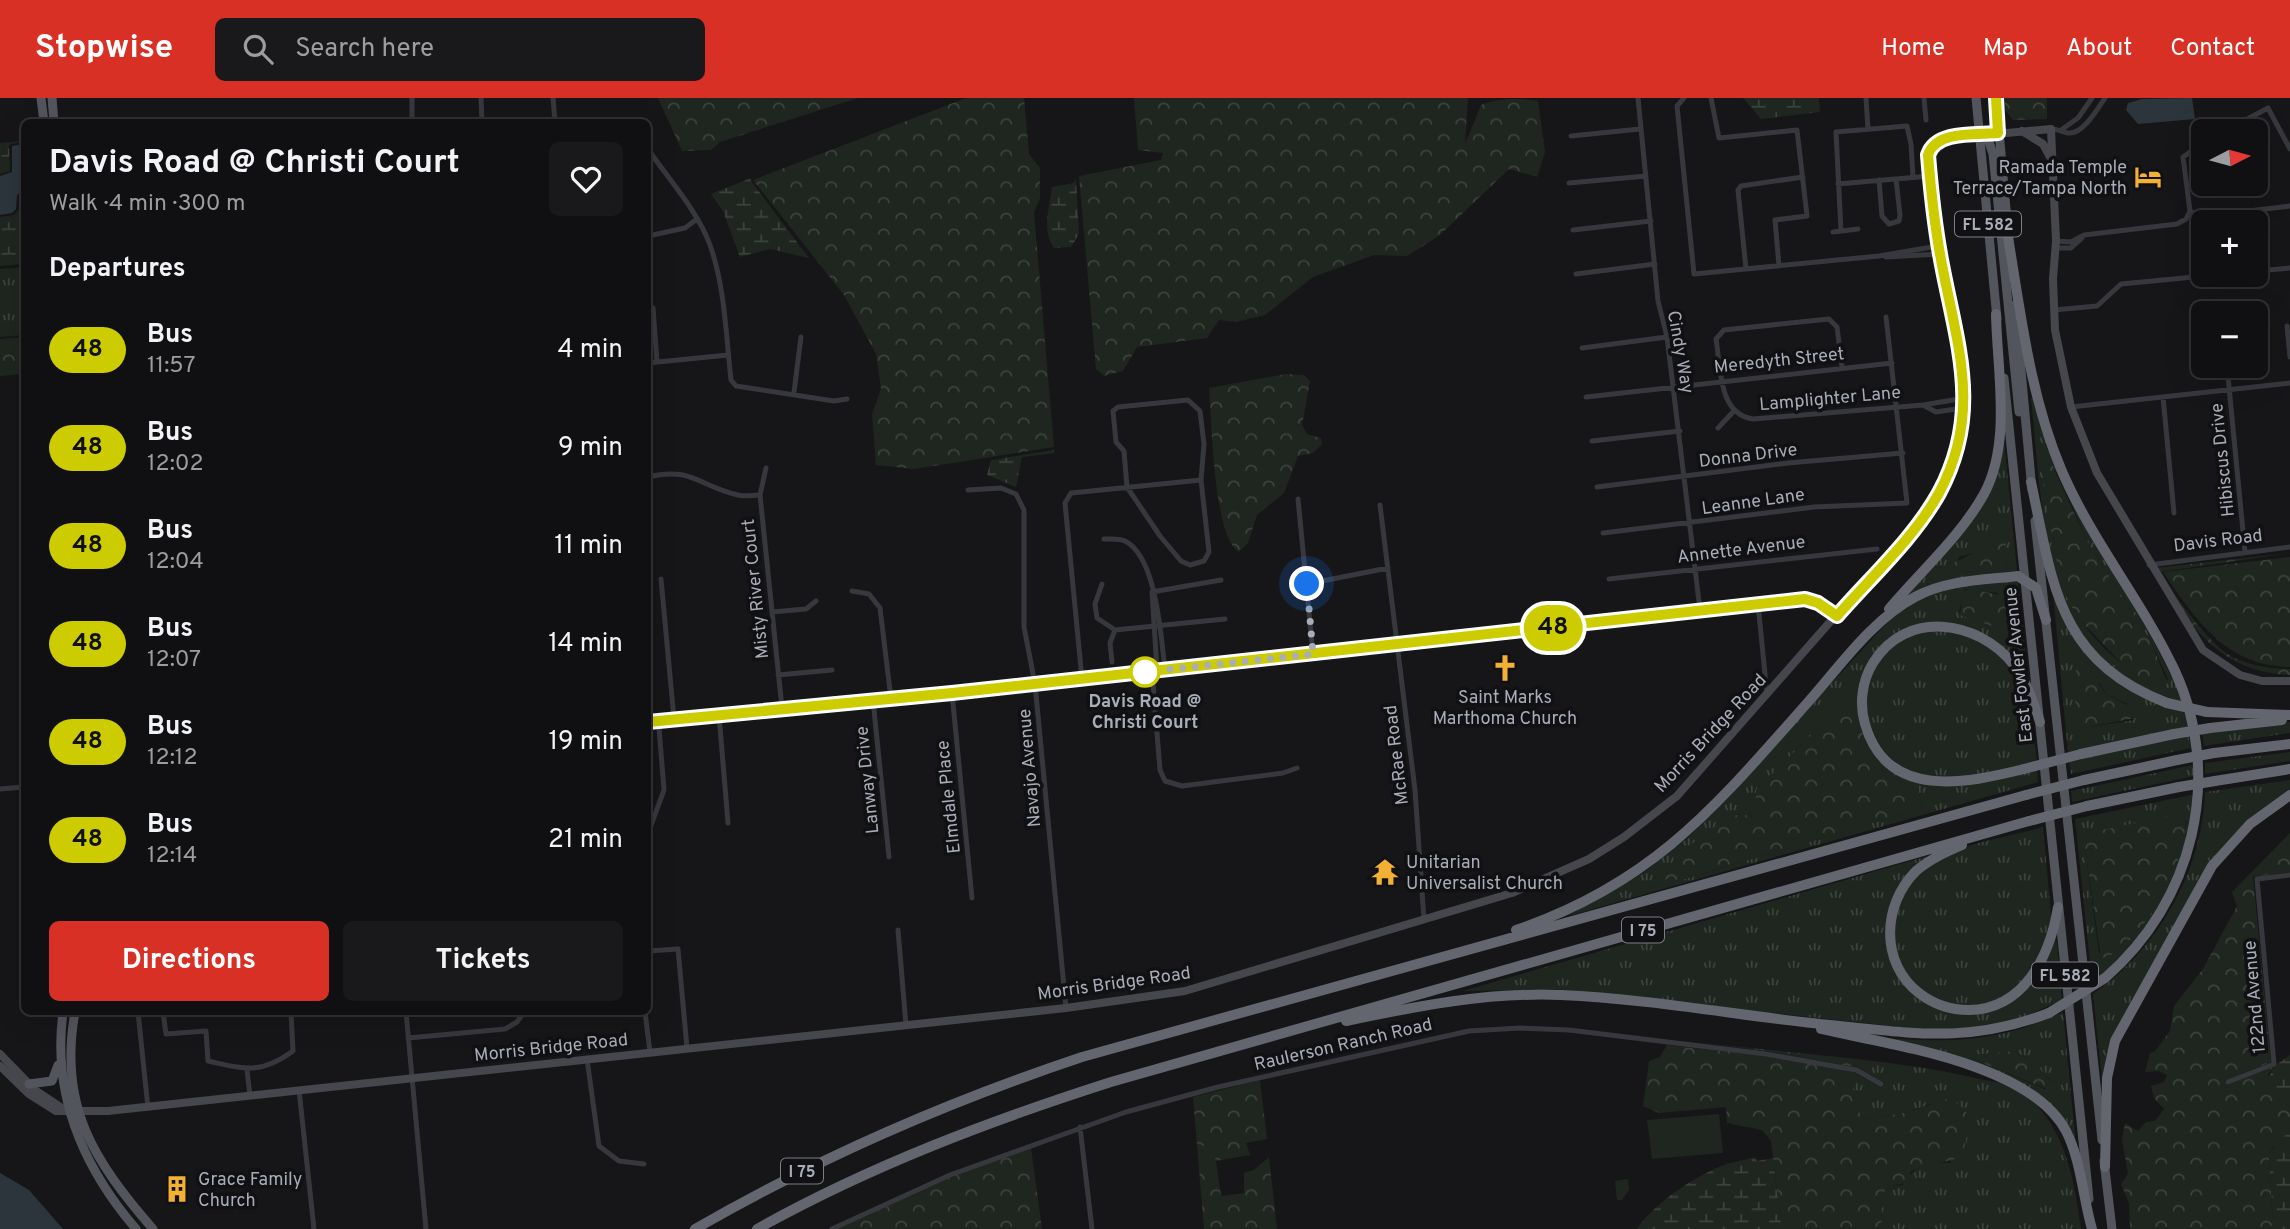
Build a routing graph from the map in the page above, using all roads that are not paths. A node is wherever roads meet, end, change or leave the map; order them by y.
1 (41, 98) edge
2 (52, 98) edge
3 (412, 98) edge
4 (481, 98) edge
5 (552, 98) edge
6 (1638, 98) edge
7 (1684, 98) edge
8 (1712, 98) edge
9 (1866, 98) edge
10 (1924, 98) edge
11 (1976, 98) edge
12 (1996, 98) edge
13 (2092, 98) edge
14 (2105, 98) edge
15 (44, 119) edge
16 (54, 119) edge
17 (412, 119) edge
18 (482, 119) edge
19 (555, 119) edge
20 (2247, 119) edge
21 (1926, 120) dead end
22 (1640, 129) junction
23 (1868, 129) junction
24 (2051, 129) junction
25 (2062, 130) junction
26 (2022, 131) junction
27 (1998, 133) junction
28 (1980, 135) junction
29 (1571, 136) dead end
30 (2290, 149) edge
31 (2191, 152) edge
32 (651, 153) edge
33 (2053, 162) junction
34 (1646, 176) junction
35 (1930, 176) junction
36 (1804, 177) junction
37 (1913, 177) junction
38 (1896, 178) junction
39 (1879, 180) junction
40 (1569, 183) dead end
41 (1838, 184) junction
42 (2290, 206) edge
43 (2190, 211) junction
44 (697, 219) junction
45 (1651, 221) junction
46 (1858, 229) dead end
47 (1573, 230) dead end
48 (1841, 231) junction
49 (1833, 232) dead end
50 (651, 235) edge
51 (2008, 237) junction
52 (2056, 245) junction
53 (1939, 250) junction
54 (1655, 264) junction
55 (1779, 266) junction
56 (2290, 268) edge
57 (1746, 269) junction
58 (2268, 270) edge
59 (1576, 274) dead end
60 (2191, 277) edge
61 (653, 308) dead end
62 (2054, 310) junction
63 (1996, 314) junction
64 (1886, 317) dead end
65 (2287, 326) dead end
66 (801, 337) dead end
67 (1667, 337) junction
68 (1582, 348) dead end
69 (728, 355) junction
70 (2290, 357) edge
71 (657, 362) junction
72 (651, 363) edge
73 (1892, 363) junction
74 (1842, 367) junction
75 (2228, 378) edge
76 (1722, 380) junction
77 (2290, 383) edge
78 (1673, 388) junction
79 (2229, 389) junction
80 (794, 392) junction
81 (1586, 397) dead end
82 (2163, 397) junction
83 (1965, 398) junction
84 (846, 399) dead end
85 (1923, 405) junction
86 (1898, 407) junction
87 (2071, 407) junction
88 (1965, 408) junction
89 (1733, 412) junction
90 (1718, 428) dead end
91 (2026, 430) junction
92 (1680, 431) junction
93 (1592, 441) dead end
94 (1903, 453) junction
95 (766, 468) dead end
96 (651, 476) edge
97 (1685, 477) junction
98 (1201, 480) junction
99 (2031, 482) junction
100 (1127, 487) junction
101 (1597, 487) dead end
102 (968, 490) dead end
103 (760, 495) junction
104 (1298, 499) dead end
105 (1380, 505) dead end
106 (2174, 513) dead end
107 (1690, 524) junction
108 (1603, 533) dead end
109 (1104, 539) dead end
110 (2290, 547) edge
111 (1877, 549) dead end
112 (2245, 552) junction
113 (2149, 565) junction
114 (1388, 568) junction
115 (1695, 570) junction
116 (661, 579) dead end
117 (1609, 579) dead end
118 (2025, 579) junction
119 (1221, 580) dead end
120 (1102, 584) dead end
121 (1307, 584) junction
122 (852, 591) dead end
123 (1152, 592) junction
124 (816, 601) dead end
125 (1758, 604) junction
126 (1700, 610) junction
127 (772, 612) junction
128 (1837, 616) junction
129 (1225, 619) dead end
130 (2046, 620) junction
131 (1157, 628) junction
132 (1115, 630) junction
133 (1863, 641) junction
134 (1397, 645) junction
135 (1313, 654) junction
136 (1112, 662) dead end
137 (832, 670) dead end
138 (1158, 670) junction
139 (778, 675) junction
140 (1082, 679) junction
141 (2290, 681) edge
142 (1035, 684) junction
143 (952, 693) junction
144 (1768, 695) junction
145 (891, 699) junction
146 (873, 700) junction
147 (782, 708) junction
148 (719, 715) junction
149 (2290, 717) edge
150 (674, 719) junction
151 (651, 722) edge
152 (2040, 722) junction
153 (2290, 744) edge
154 (1297, 768) dead end
155 (2290, 769) edge
156 (21, 787) edge
157 (0, 789) edge
158 (2290, 795) edge
159 (2026, 822) junction
160 (728, 823) dead end
161 (651, 826) edge
162 (889, 858) dead end
163 (2290, 875) edge
164 (972, 898) dead end
165 (2058, 906) junction
166 (1424, 920) junction
167 (898, 930) dead end
168 (651, 951) edge
169 (1426, 961) junction
170 (1066, 1007) junction
171 (64, 1015) edge
172 (75, 1015) edge
173 (138, 1015) edge
174 (163, 1015) edge
175 (290, 1015) edge
176 (406, 1015) edge
177 (522, 1015) edge
178 (645, 1015) edge
179 (1772, 1019) junction
180 (906, 1025) junction
181 (60, 1036) junction
182 (408, 1038) junction
183 (1264, 1039) junction
184 (687, 1048) junction
185 (650, 1052) junction
186 (0, 1054) edge
187 (587, 1059) junction
188 (0, 1066) edge
189 (247, 1070) junction
190 (411, 1077) junction
191 (2228, 1082) dead end
192 (29, 1084) junction
193 (1881, 1084) dead end
194 (299, 1090) junction
195 (250, 1096) junction
196 (148, 1108) junction
197 (68, 1112) junction
198 (79, 1112) junction
199 (1080, 1127) junction
200 (644, 1164) dead end
201 (2105, 1167) junction
202 (136, 1229) edge
203 (153, 1229) edge
204 (314, 1229) edge
205 (426, 1229) edge
206 (695, 1229) edge
207 (757, 1229) edge
208 (832, 1229) edge
209 (1092, 1229) edge
210 (2092, 1229) edge
211 (2112, 1229) edge

1 - 15 main road
2 - 16 main road
3 - 17 street
4 - 18 street
5 - 19 street
6 - 22 street, Cindy Way
7 - 57 street
8 - 36 street
9 - 23 street
10 - 21 street
11 - 28 main road, East Fowler Avenue / FL 582
12 - 27 main road, East Fowler Avenue / FL 582
13 - 25 street
14 - 25 street
20 - 30 street
22 - 29 street
22 - 34 street, Cindy Way
23 - 37 street
23 - 41 street
24 - 25 street
24 - 26 street, Morris Bridge Road
24 - 33 street
26 - 27 street, Morris Bridge Road
26 - 33 street
27 - 28 street, Morris Bridge Road
27 - 51 main road, East Fowler Avenue / FL 582
28 - 35 street, Morris Bridge Road
28 - 63 main road, East Fowler Avenue / FL 582
28 - 91 main road
31 - 43 street
32 - 44 street
33 - 52 street
34 - 40 street
34 - 45 street, Cindy Way
35 - 37 street
35 - 53 street, Morris Bridge Road
36 - 55 street
36 - 57 street
37 - 38 street
38 - 39 street
38 - 39 street
39 - 41 street
41 - 48 street
42 - 43 street
43 - 52 street
44 - 50 street
44 - 69 street
45 - 47 street
45 - 54 street, Cindy Way
46 - 48 street
48 - 49 street
51 - 91 main road, East Fowler Avenue / FL 582
51 - 179 highway, bridge
52 - 62 street
53 - 55 street
53 - 83 street, Morris Bridge Road
54 - 59 street
54 - 67 street, Cindy Way
55 - 57 street
56 - 58 street
60 - 62 street
61 - 71 street
62 - 87 street
63 - 118 main road, East Fowler Avenue / FL 582
63 - 133 highway
64 - 73 street
65 - 70 street
66 - 80 street
67 - 68 street
67 - 78 street, Cindy Way
69 - 71 street
69 - 80 street
71 - 72 street
73 - 74 street, Meredyth Street
73 - 86 street
74 - 76 street, Meredyth Street
74 - 76 street
75 - 79 street, Hibiscus Drive
76 - 78 street, Meredyth Street
76 - 89 street
77 - 79 street
78 - 81 street, Meredyth Street
78 - 92 street, Cindy Way
79 - 82 street
79 - 112 street, Hibiscus Drive
80 - 84 street
82 - 87 street
82 - 106 street
83 - 85 street, Lamplighter Lane
83 - 88 street, Morris Bridge Road
85 - 86 street, Lamplighter Lane
85 - 88 street, Lamplighter Lane
86 - 89 street, Lamplighter Lane
86 - 94 street
87 - 113 street
88 - 128 street, Morris Bridge Road
89 - 90 street
91 - 99 main road, East Fowler Avenue / FL 582
92 - 93 street
92 - 97 street, Cindy Way
94 - 97 street, Donna Drive
94 - 107 street, Leanne Lane
95 - 103 street, Misty River Court
96 - 103 street
97 - 101 street, Donna Drive
97 - 107 street, Cindy Way
98 - 100 street
98 - 100 street
98 - 100 street
99 - 130 main road, East Fowler Avenue / FL 582
99 - 149 highway, bridge
100 - 140 street
102 - 142 street, Navajo Avenue
103 - 127 street, Misty River Court
104 - 121 street
105 - 114 street, McRae Road
107 - 108 street, Leanne Lane
107 - 115 street, Cindy Way
109 - 123 street
110 - 112 street, Davis Road
111 - 115 street, Annette Avenue
112 - 113 street, Davis Road
113 - 141 street
114 - 121 street
114 - 134 street, McRae Road
115 - 117 street, Annette Avenue
115 - 126 street, Cindy Way
116 - 150 street
118 - 130 highway
118 - 133 highway
118 - 152 main road, East Fowler Avenue / FL 582
119 - 123 street
120 - 132 street
121 - 135 street
122 - 145 street
123 - 131 street
124 - 127 street
125 - 126 street
125 - 128 street
125 - 144 street
126 - 134 street
127 - 139 street, Misty River Court
128 - 144 street, Morris Bridge Road
129 - 131 street
130 - 201 main road, East Fowler Avenue / FL 582
131 - 132 street
131 - 138 street
132 - 136 street
133 - 169 highway
134 - 135 street
134 - 166 street, McRae Road
135 - 138 street
137 - 139 street
138 - 140 street
138 - 154 street
139 - 147 street, Misty River Court
140 - 142 street
142 - 143 street
142 - 170 street, Navajo Avenue
143 - 145 street
143 - 164 street, Elmdale Place
144 - 166 street, Morris Bridge Road
145 - 146 street
146 - 147 street
146 - 162 street, Lanway Drive
147 - 148 street
148 - 150 street
148 - 160 street
149 - 152 highway, bridge
150 - 151 street
150 - 161 street
152 - 165 main road, East Fowler Avenue / FL 582
153 - 169 highway, I 75, bridge
155 - 159 highway, I 75, bridge
156 - 157 street
158 - 201 highway
159 - 165 highway
159 - 183 highway, I 75
163 - 191 street, 122nd Avenue
165 - 210 main road, East Fowler Avenue / FL 582
166 - 170 street, Morris Bridge Road
167 - 180 street
168 - 184 street
169 - 206 highway, I 75
170 - 180 street, Morris Bridge Road
171 - 181 main road
172 - 198 main road
173 - 196 street
174 - 189 street
175 - 189 street
176 - 182 street
177 - 182 street
178 - 185 street
179 - 183 highway
179 - 210 highway
180 - 184 street, Morris Bridge Road
181 - 192 main road
181 - 197 main road
182 - 190 street
183 - 207 highway, I 75
184 - 185 street, Morris Bridge Road
185 - 187 street, Morris Bridge Road
186 - 192 street
187 - 190 street, Morris Bridge Road
187 - 200 street
188 - 197 street
189 - 195 street
190 - 194 street, Morris Bridge Road
190 - 205 street
192 - 197 street
193 - 199 street, Raulerson Ranch Road
194 - 195 street, Morris Bridge Road
194 - 204 street
195 - 196 street, Morris Bridge Road
196 - 198 street, Morris Bridge Road
197 - 198 street, Morris Bridge Road
197 - 202 main road
198 - 203 main road
199 - 208 street, Raulerson Ranch Road
199 - 209 street
201 - 211 main road, East Fowler Avenue / FL 582

